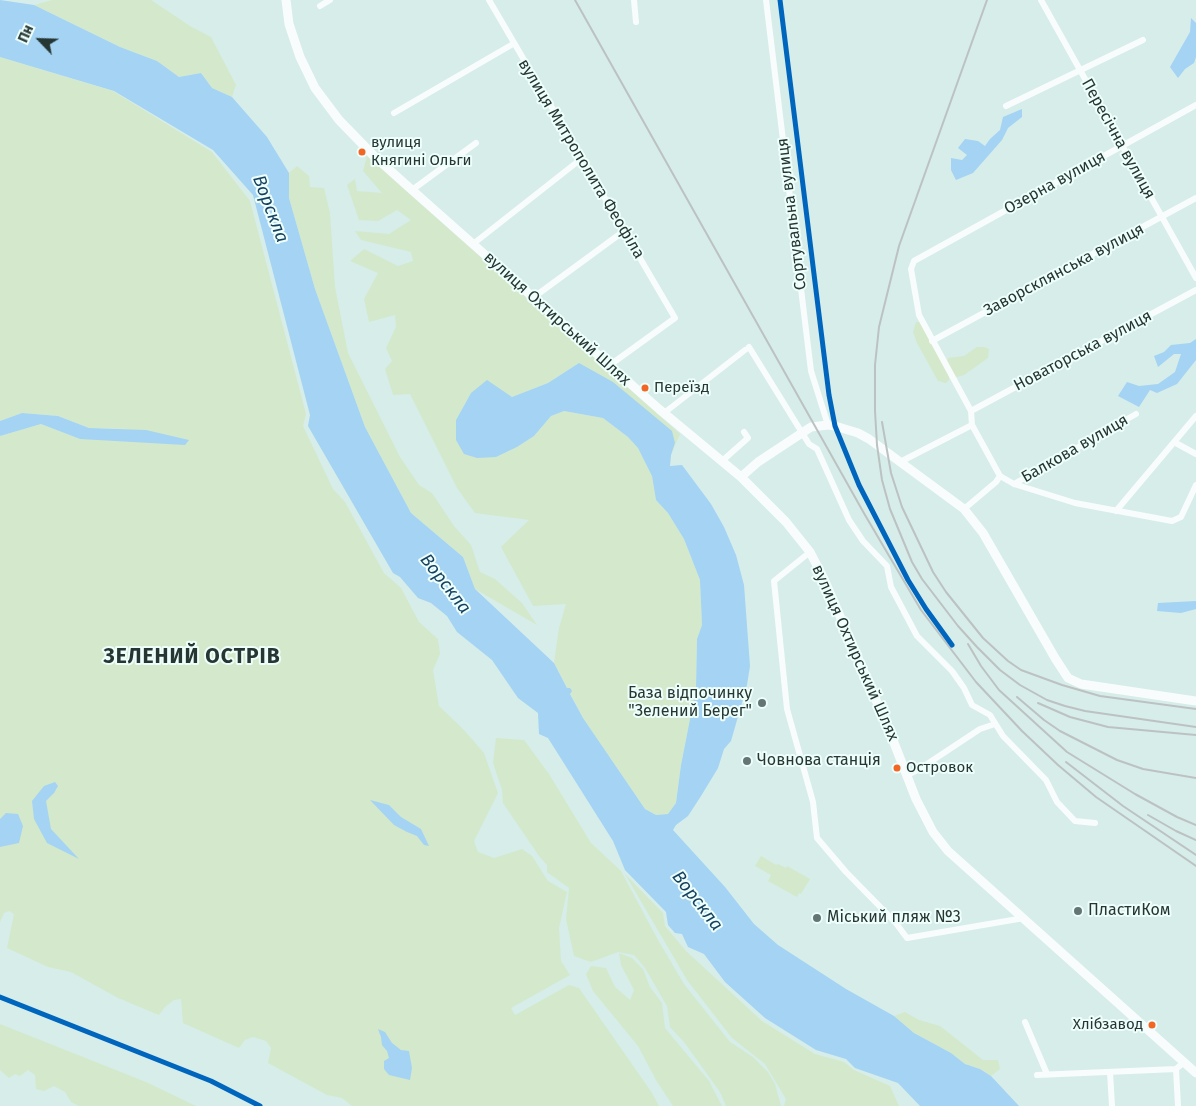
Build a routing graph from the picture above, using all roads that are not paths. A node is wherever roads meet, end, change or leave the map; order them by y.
1 (286, 0) edge
2 (330, 0) edge
3 (489, 0) edge
4 (634, 0) edge
5 (766, 0) edge
6 (1041, 0) edge
7 (320, 6) dead end
8 (636, 22) dead end
9 (1143, 40) dead end
10 (513, 44) junction
11 (1080, 70) junction
12 (1196, 105) edge
13 (1006, 106) dead end
14 (394, 113) dead end
15 (476, 143) dead end
16 (1122, 146) junction
17 (582, 159) junction
18 (412, 190) junction
19 (1196, 198) edge
20 (1162, 217) junction
21 (624, 232) junction
22 (473, 244) junction
23 (1196, 278) edge
24 (1196, 290) edge
25 (534, 297) junction
26 (932, 341) junction
27 (610, 365) junction
28 (971, 412) junction
29 (664, 413) junction
30 (1136, 414) dead end
31 (1196, 416) edge
32 (828, 425) junction
33 (972, 425) junction
34 (744, 432) dead end
35 (802, 432) junction
36 (1174, 442) junction
37 (1196, 454) edge
38 (722, 461) junction
39 (900, 462) junction
40 (1000, 476) junction
41 (741, 477) junction
42 (1014, 484) junction
43 (1196, 485) edge
44 (964, 510) junction
45 (1116, 511) junction
46 (810, 552) junction
47 (1196, 701) edge
48 (995, 724) junction
49 (907, 775) junction
50 (1095, 823) dead end
51 (1024, 918) junction
52 (1025, 1022) dead end
53 (1184, 1062) junction
54 (1176, 1070) junction
55 (1110, 1072) junction
56 (1047, 1074) junction
57 (1196, 1074) edge
58 (1037, 1075) dead end
59 (1112, 1106) edge
60 (1178, 1106) edge

1 - 18 main road, вулиця Охтирський Шлях
2 - 7 street
3 - 10 street, вулиця Митрополита Феофіла
4 - 8 street
5 - 32 street, Сортувальна вулиця
6 - 11 street, Пересічна вулиця
9 - 11 street
10 - 14 street
10 - 17 street, вулиця Митрополита Феофіла
11 - 13 street
11 - 16 street, Пересічна вулиця
12 - 16 street, Озерна вулиця
15 - 18 street
16 - 20 street, Пересічна вулиця
16 - 26 street, Озерна вулиця
17 - 21 street, вулиця Митрополита Феофіла
17 - 22 street
18 - 22 main road, вулиця Охтирський Шлях
19 - 20 street, Заворсклянська вулиця
20 - 23 street, Пересічна вулиця
20 - 26 street, Заворсклянська вулиця
21 - 25 street
21 - 27 street, вулиця Митрополита Феофіла
22 - 25 main road, вулиця Охтирський Шлях
24 - 28 street, Новаторська вулиця
25 - 27 main road, вулиця Охтирський Шлях
26 - 28 street
27 - 29 main road, вулиця Охтирський Шлях
28 - 33 street
29 - 35 street
29 - 38 main road, вулиця Охтирський Шлях
30 - 42 street, Балкова вулиця
31 - 36 street
32 - 35 main road
32 - 39 main road
33 - 39 street
33 - 40 street
34 - 38 street
35 - 41 main road
35 - 48 street
36 - 37 street
36 - 45 street
38 - 41 main road, вулиця Охтирський Шлях
39 - 44 main road
40 - 42 street
40 - 44 street
41 - 46 main road, вулиця Охтирський Шлях
42 - 45 street
43 - 45 street
44 - 47 main road
46 - 49 main road, вулиця Охтирський Шлях
46 - 51 street, вулиця Охтирський Шлях
48 - 49 street
48 - 50 street
49 - 51 main road, вулиця Охтирський Шлях
51 - 53 main road, вулиця Охтирський Шлях
52 - 56 street
53 - 54 street
53 - 57 main road, вулиця Охтирський Шлях
54 - 55 street
54 - 60 street
55 - 56 street
55 - 59 street
56 - 58 street

